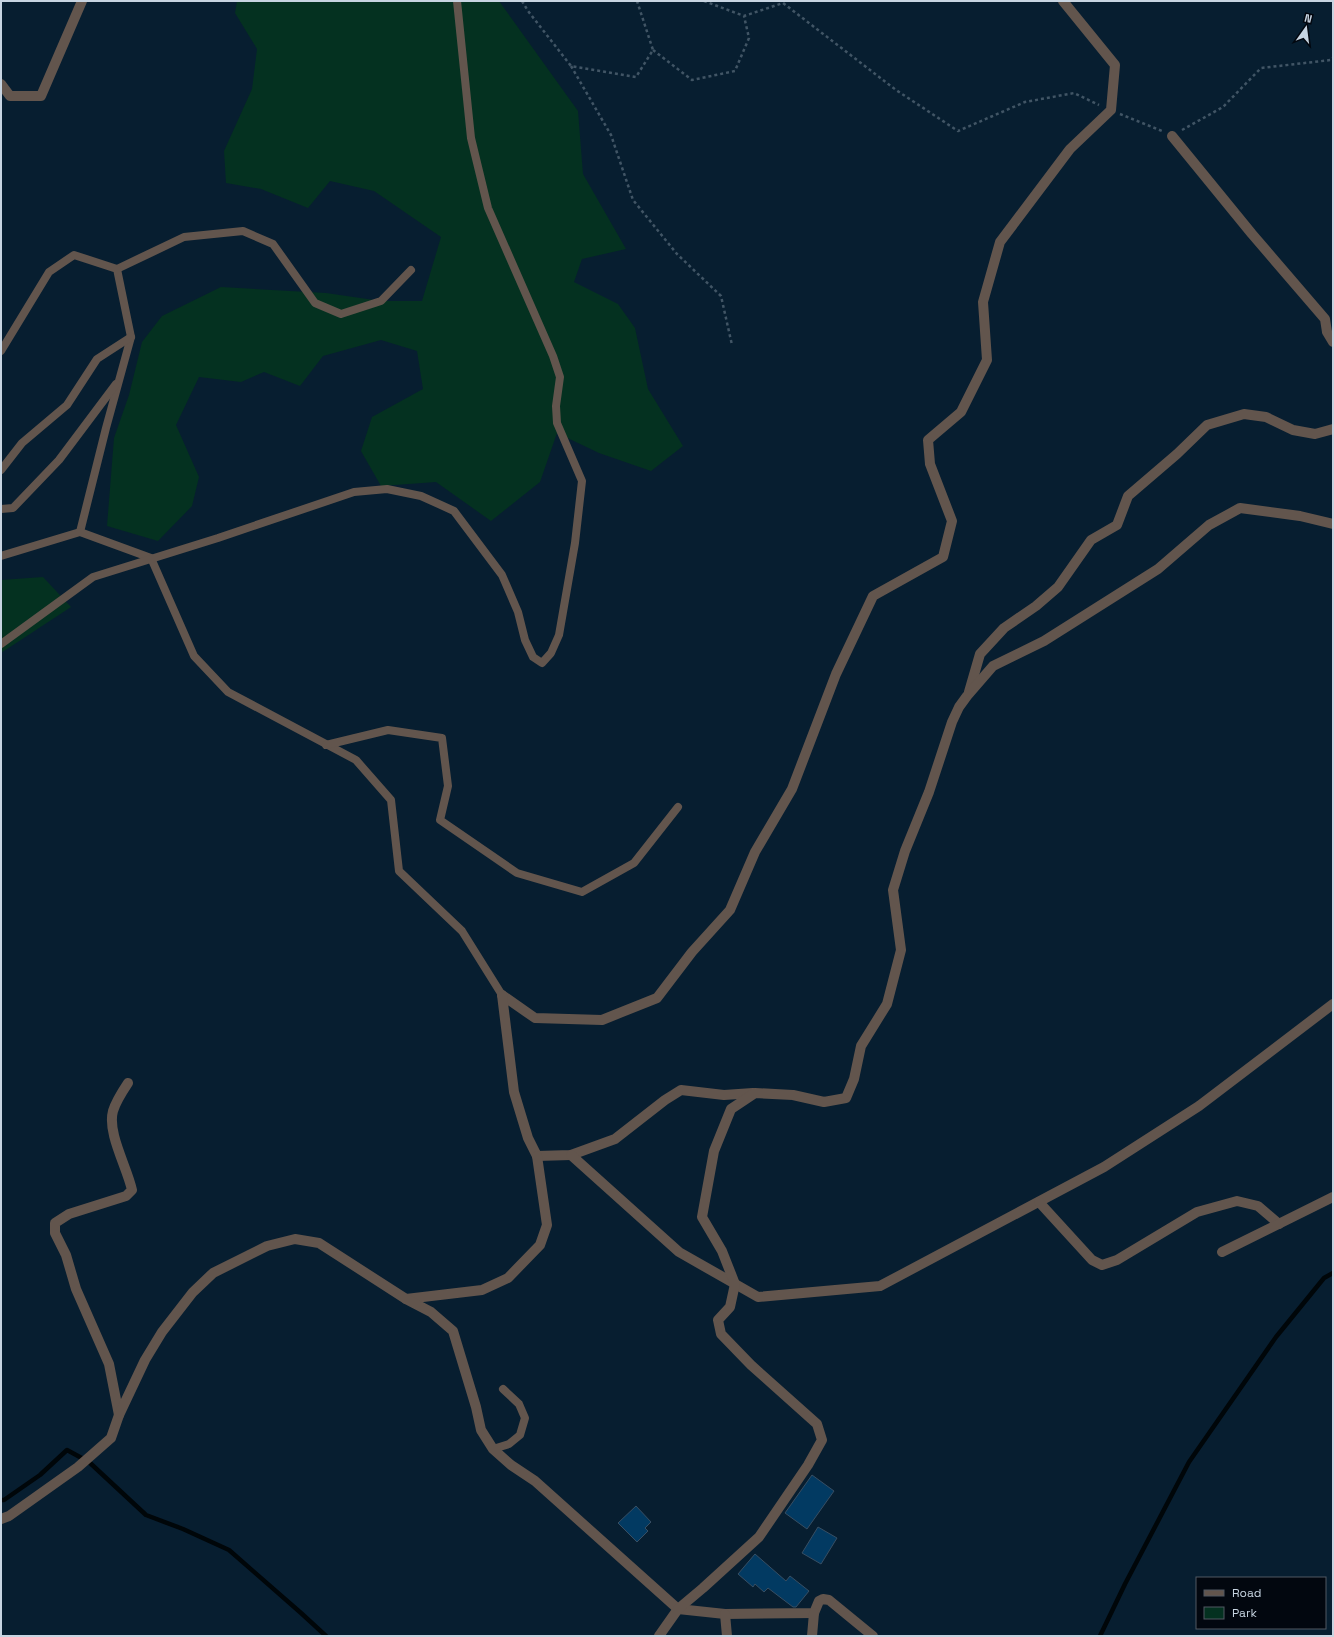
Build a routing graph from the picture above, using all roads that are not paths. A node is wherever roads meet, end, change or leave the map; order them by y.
1 (82, 1) edge
2 (457, 1) edge
3 (1063, 1) edge
4 (1, 84) edge
5 (1172, 136) road end
6 (117, 269) junction
7 (411, 270) dead end
8 (131, 337) junction
9 (1333, 342) edge
10 (1, 351) edge
11 (119, 380) junction
12 (1333, 429) edge
13 (1, 470) edge
14 (1, 509) edge
15 (1333, 524) edge
16 (80, 532) junction
17 (1, 556) edge
18 (151, 558) junction
19 (1, 644) edge
20 (967, 696) junction
21 (326, 745) junction
22 (678, 807) dead end
23 (502, 995) junction
24 (1333, 1004) edge
25 (128, 1083) dead end
26 (755, 1093) junction
27 (571, 1155) junction
28 (537, 1156) junction
29 (1333, 1198) edge
30 (1039, 1202) junction
31 (1279, 1224) junction
32 (1222, 1252) dead end
33 (735, 1284) junction
34 (406, 1299) junction
35 (503, 1389) dead end
36 (119, 1415) junction
37 (493, 1449) junction
38 (1, 1519) edge
39 (678, 1609) junction
40 (814, 1613) junction
41 (725, 1614) junction
42 (659, 1636) edge
43 (727, 1636) edge
44 (812, 1636) edge
45 (873, 1636) edge

1 - 4 street
2 - 18 lane
3 - 23 street
5 - 9 street
6 - 7 lane
6 - 8 lane
6 - 10 lane
8 - 11 lane
8 - 13 lane
11 - 14 lane
11 - 16 lane
12 - 20 street
15 - 20 street
16 - 17 lane
16 - 18 lane
18 - 19 lane
18 - 21 lane
20 - 26 street
21 - 22 lane
21 - 23 lane
23 - 28 street
24 - 30 street
25 - 36 street
26 - 27 street
26 - 33 street
27 - 28 street
27 - 33 street
28 - 34 street
29 - 31 street
30 - 31 street
30 - 33 street
31 - 32 street
33 - 39 street
34 - 36 street
34 - 37 street
35 - 37 lane
36 - 38 street
37 - 39 street
39 - 41 street
39 - 42 street
40 - 41 street
40 - 44 street
40 - 45 street
41 - 43 street

